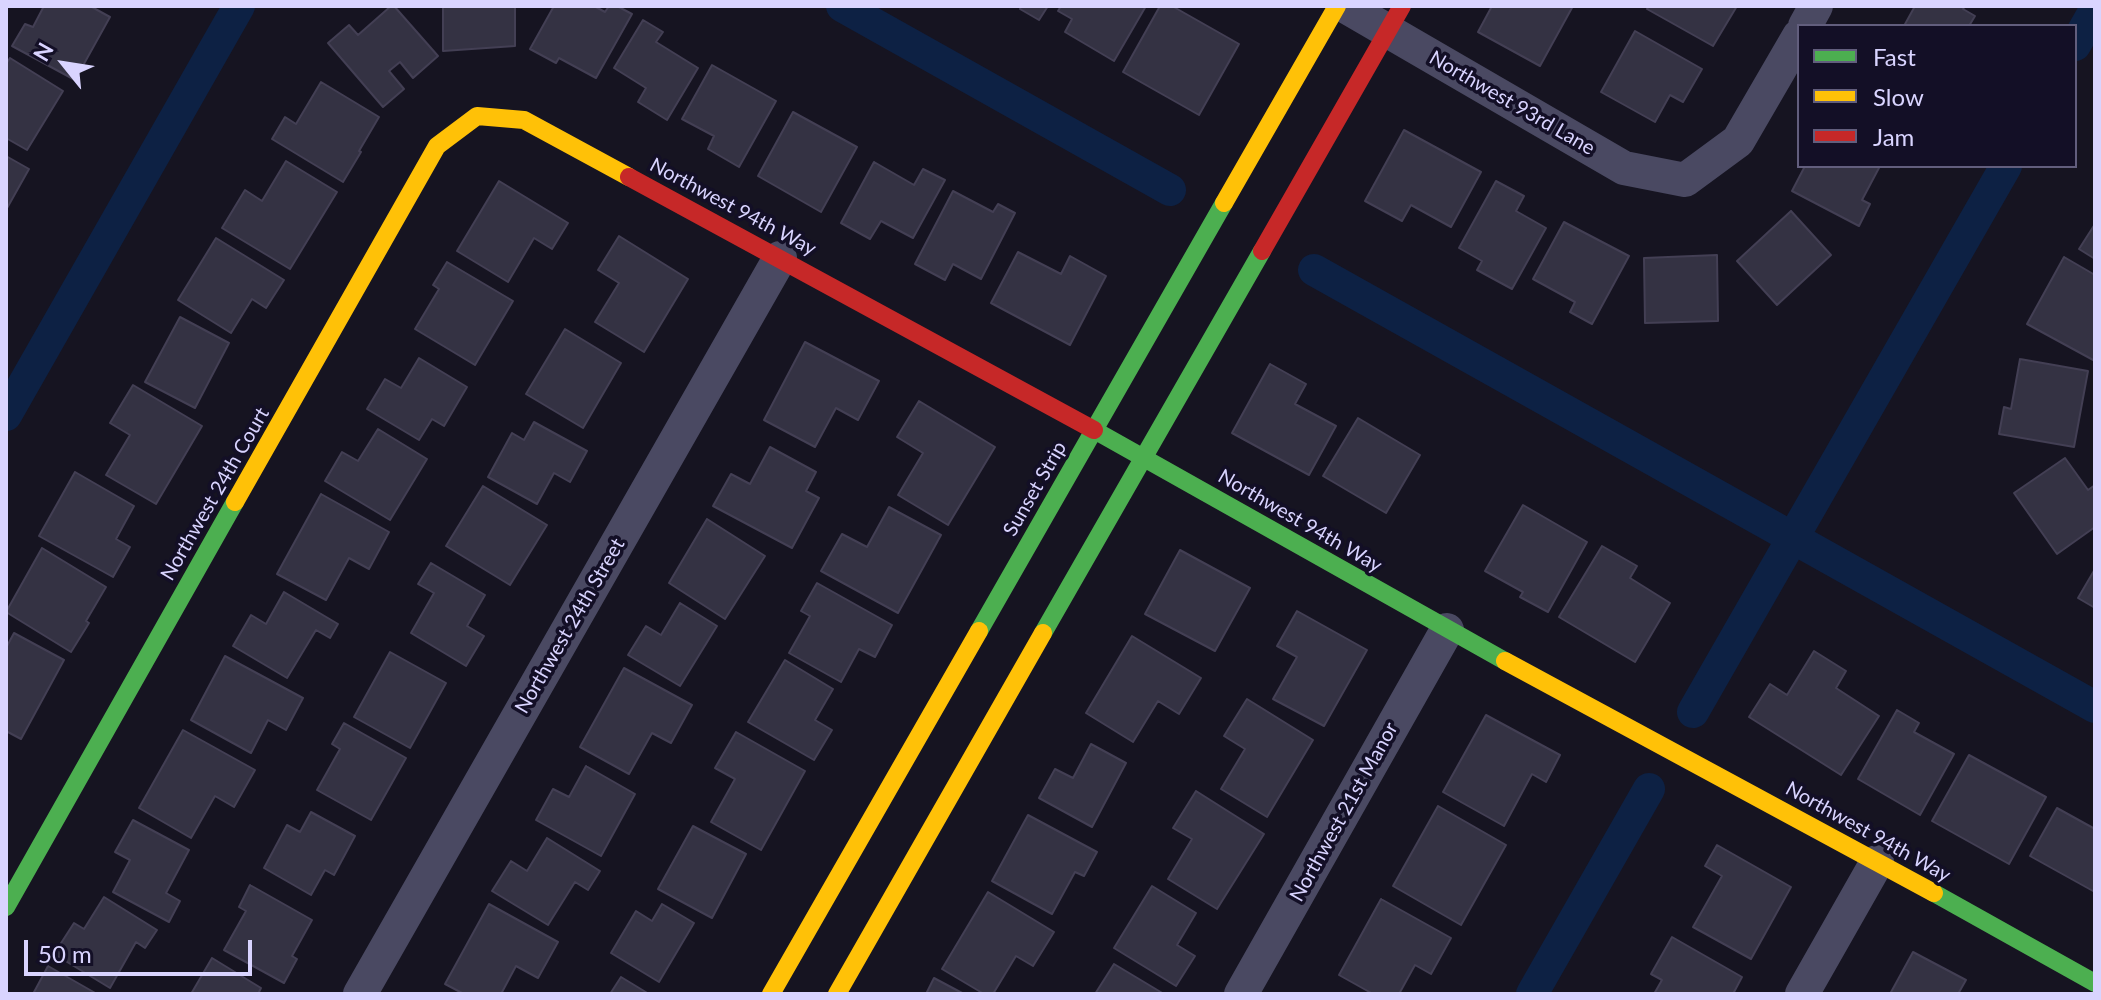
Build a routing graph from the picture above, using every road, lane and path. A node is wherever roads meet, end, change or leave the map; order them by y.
1 (1337, 6) edge
2 (1345, 6) edge
3 (1816, 6) edge
4 (1395, 18) edge
5 (1806, 24) edge
6 (1797, 39) edge
7 (477, 116) joint
8 (780, 258) junction
9 (1095, 430) junction
10 (1144, 458) junction
11 (1447, 630) junction
12 (1877, 862) junction
13 (6, 907) edge
14 (2095, 983) edge
15 (360, 994) edge
16 (771, 994) edge
17 (837, 994) edge
18 (1241, 994) edge
19 (1802, 994) edge

1 - 9 street, Sunset Strip
2 - 4 street, Northwest 93rd Lane
3 - 5 street
4 - 6 street, Northwest 93rd Lane
4 - 10 street
7 - 8 street, Northwest 94th Way
7 - 13 street, Northwest 24th Court
8 - 9 street, Northwest 94th Way
8 - 15 street, Northwest 24th Street
9 - 10 street, Northwest 94th Way
9 - 16 street, Sunset Strip
10 - 11 street, Northwest 94th Way
10 - 17 street
11 - 12 street, Northwest 94th Way
11 - 18 street, Northwest 21st Manor
12 - 14 street, Northwest 94th Way
12 - 19 street

